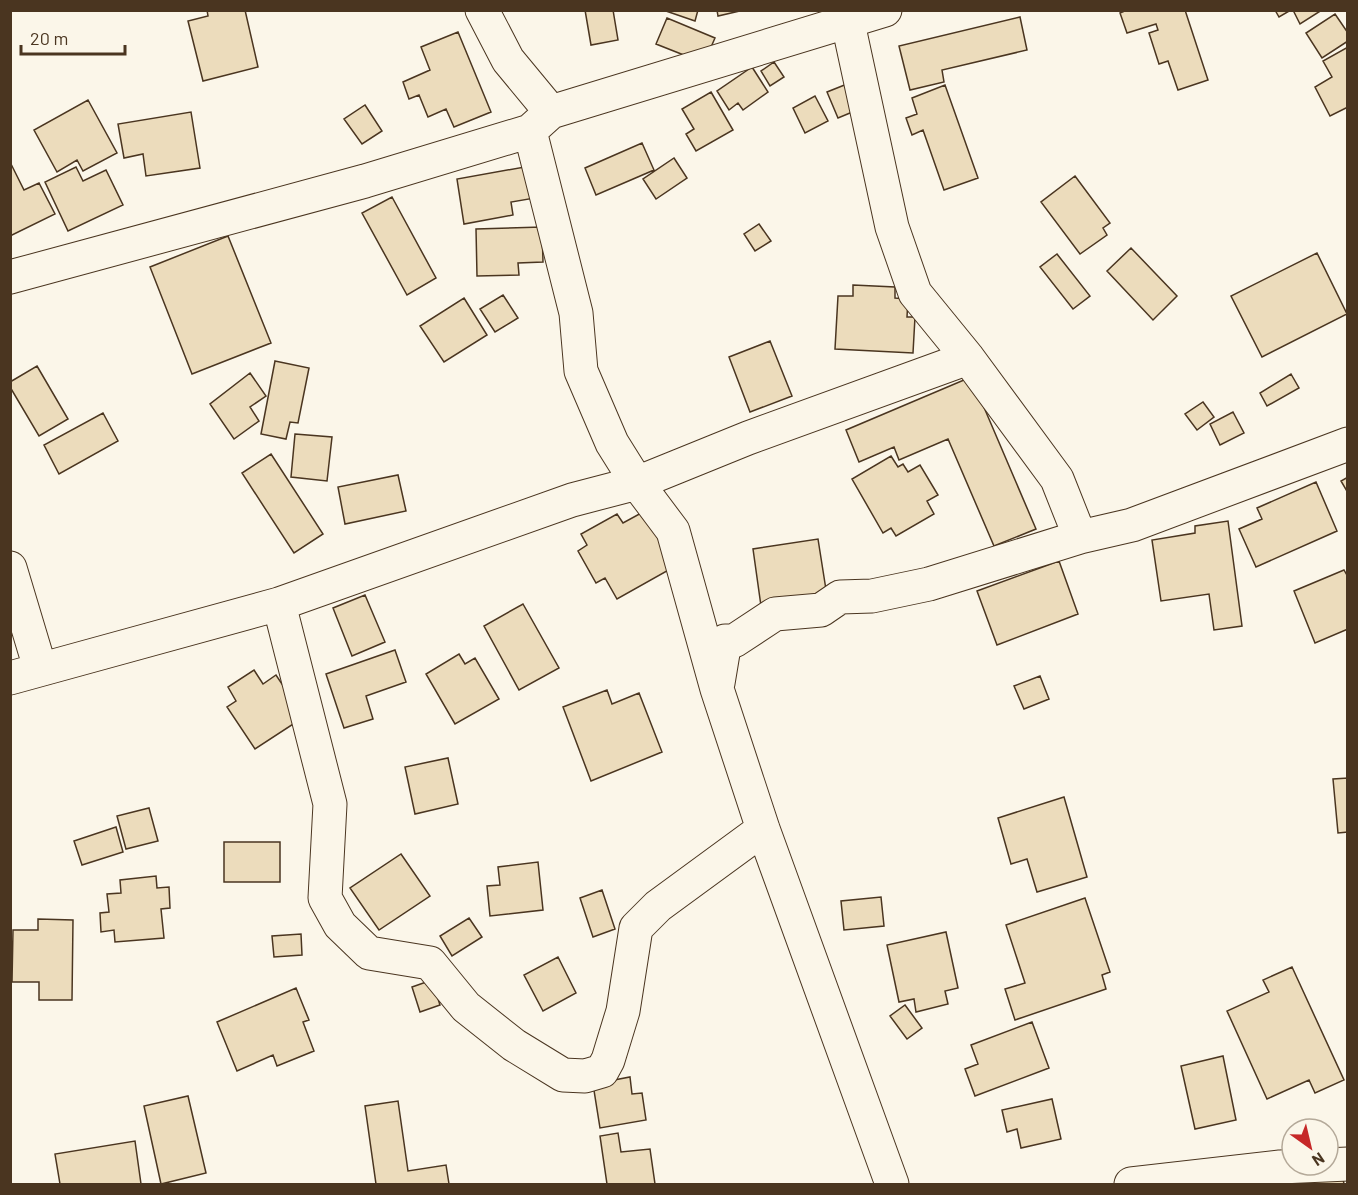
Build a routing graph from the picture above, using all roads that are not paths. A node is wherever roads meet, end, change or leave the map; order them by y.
1 (482, 10) edge
2 (885, 10) edge
3 (848, 23) junction
4 (541, 121) junction
5 (10, 277) edge
6 (968, 358) junction
7 (1347, 444) edge
8 (637, 483) junction
9 (1080, 537) junction
10 (10, 568) edge
11 (279, 604) junction
12 (25, 673) edge
13 (717, 689) junction
14 (763, 829) junction
15 (1347, 1164) edge
16 (892, 1185) edge
17 (1131, 1185) edge

1 - 4 street
2 - 3 street
3 - 4 street
3 - 6 street
4 - 5 street
4 - 8 street
6 - 8 street
6 - 9 street
7 - 9 street
8 - 11 street
8 - 13 street
9 - 13 street
10 - 12 street
11 - 12 street
11 - 14 street
13 - 14 street
14 - 16 street
15 - 17 street

